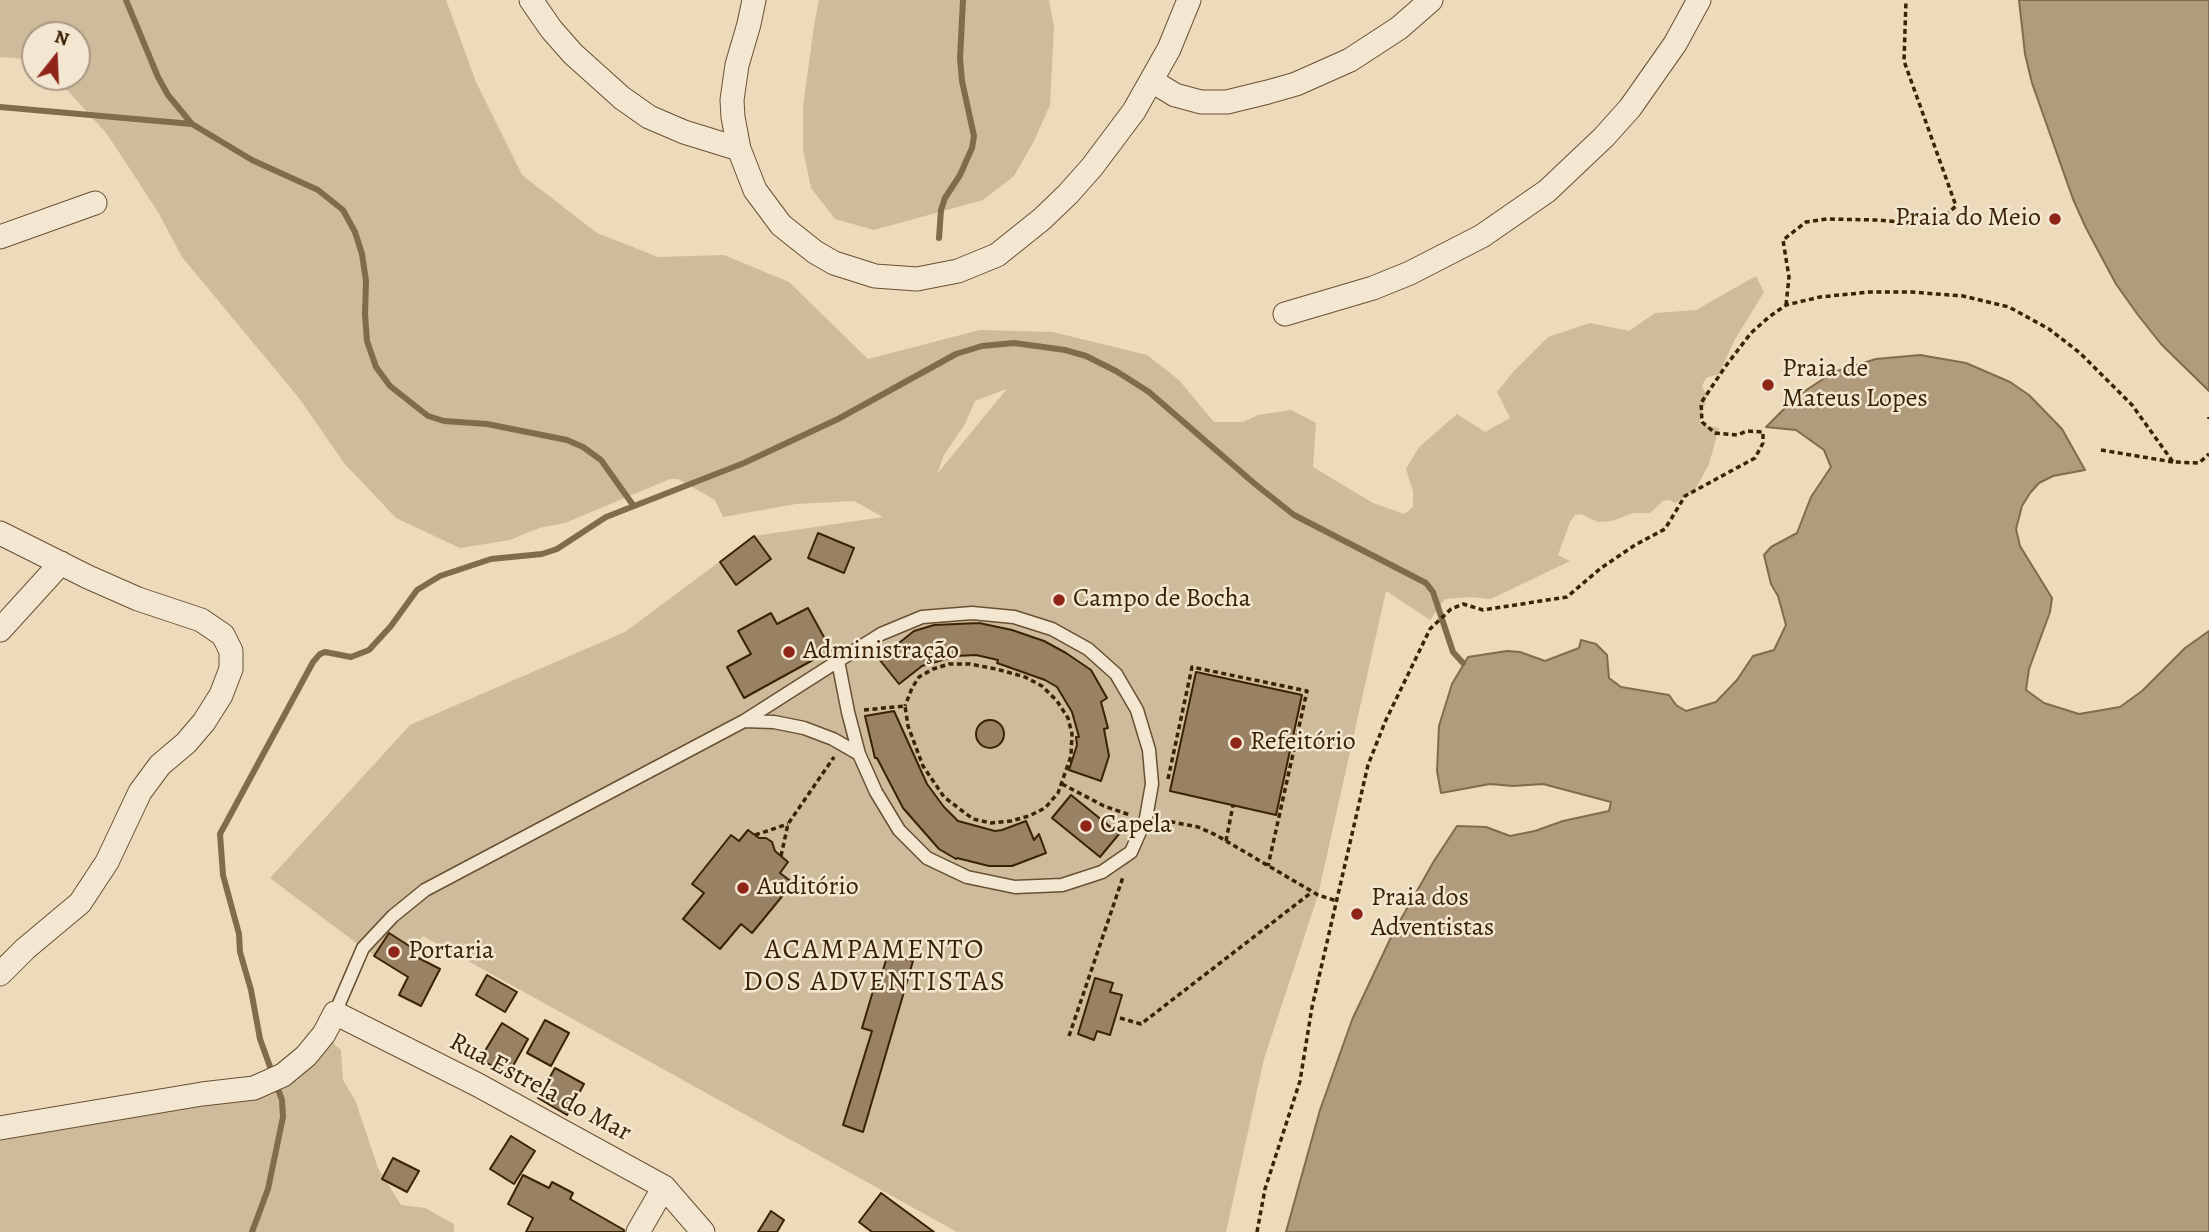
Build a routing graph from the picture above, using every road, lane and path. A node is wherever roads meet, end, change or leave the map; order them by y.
1 (531, 0) edge
2 (754, 0) edge
3 (1189, 0) edge
4 (1431, 0) edge
5 (1699, 0) edge
6 (1906, 0) edge
7 (1153, 80) junction
8 (739, 149) junction
9 (94, 203) dead end
10 (0, 236) edge
11 (1786, 305) junction
12 (1285, 314) dead end
13 (2101, 450) dead end
14 (2209, 453) edge
15 (2173, 461) junction
16 (0, 533) edge
17 (61, 563) junction
18 (0, 630) edge
19 (838, 661) junction
20 (905, 706) junction
21 (848, 712) junction
22 (744, 721) junction
23 (842, 744) junction
24 (859, 754) junction
25 (1168, 782) dead end
26 (1062, 784) junction
27 (1233, 806) dead end
28 (1146, 818) junction
29 (788, 824) junction
30 (755, 835) dead end
31 (1226, 841) junction
32 (1131, 852) junction
33 (781, 856) dead end
34 (1268, 866) junction
35 (1312, 892) junction
36 (1337, 901) junction
37 (0, 974) edge
38 (335, 1013) junction
39 (1120, 1018) dead end
40 (1069, 1036) dead end
41 (0, 1128) edge
42 (664, 1187) junction
43 (638, 1232) edge
44 (703, 1232) edge
45 (1257, 1232) edge

1 - 8 street
2 - 8 street
3 - 7 street
4 - 7 street
5 - 12 street
6 - 11 path
7 - 8 street
9 - 10 street
11 - 15 path
11 - 36 path
13 - 15 path
14 - 15 path
16 - 17 street
17 - 18 street
17 - 37 street
19 - 21 lane
19 - 22 lane
19 - 28 lane
20 - 21 path
20 - 26 path
20 - 26 path
21 - 24 lane
22 - 23 lane
22 - 38 lane
23 - 24 lane
23 - 29 path
24 - 32 lane
25 - 34 path
26 - 28 path
27 - 31 path
28 - 31 path
28 - 32 lane
29 - 30 path
29 - 33 path
31 - 34 path
32 - 40 path
34 - 35 path
35 - 36 path
35 - 39 path
36 - 45 path
38 - 41 street
38 - 42 street, Rua Estrela do Mar
42 - 43 street
42 - 44 street, Rua Estrela do Mar

